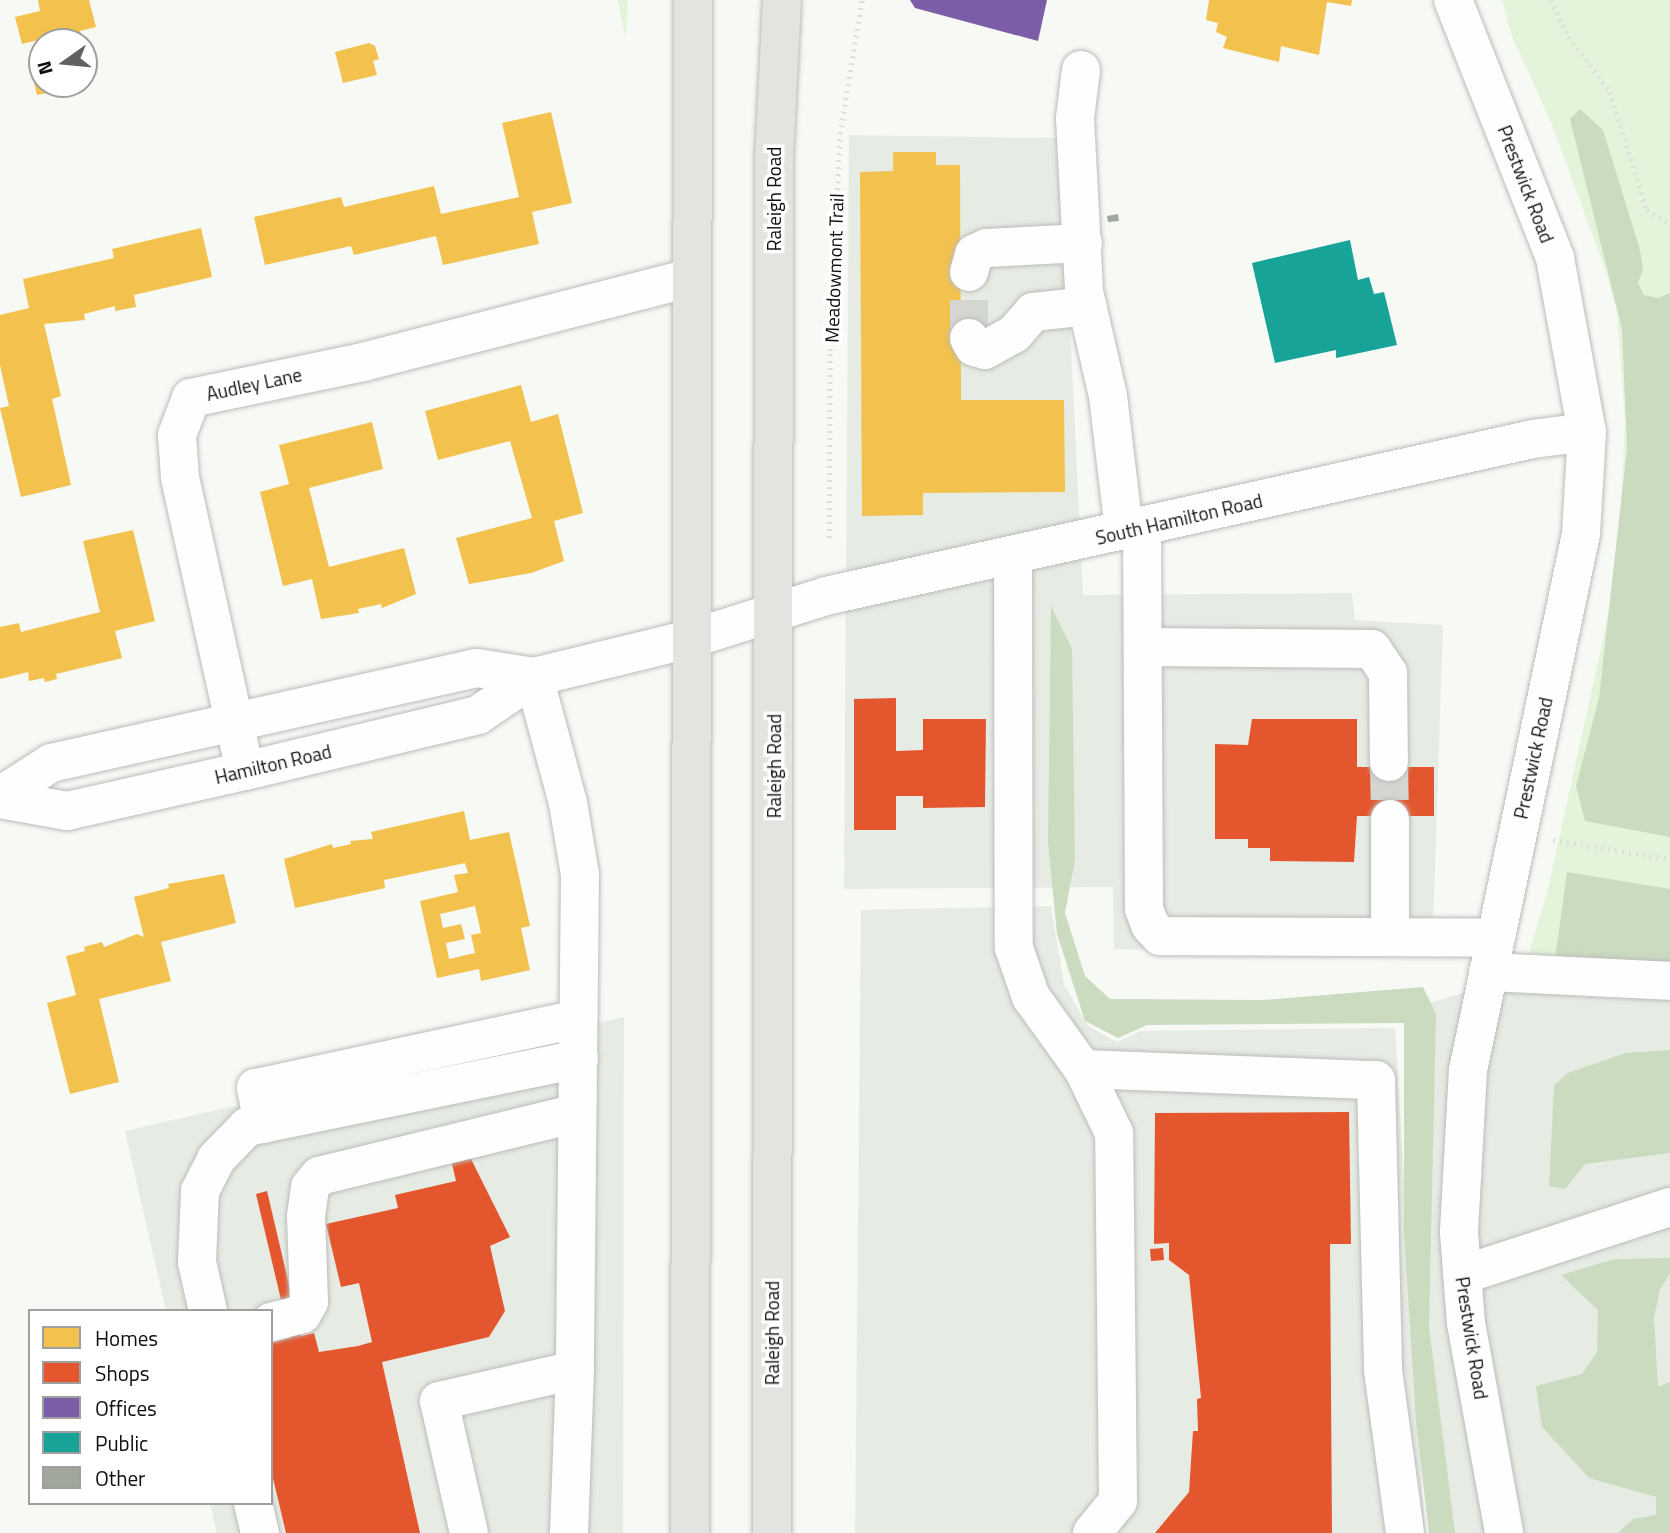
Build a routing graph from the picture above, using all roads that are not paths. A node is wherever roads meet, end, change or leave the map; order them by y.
1 (693, 0) edge
2 (782, 0) edge
3 (1453, 0) edge
4 (1081, 70) dead end
5 (1083, 243) junction
6 (969, 272) tunnel mouth
7 (689, 278) junction
8 (1088, 306) junction
9 (969, 338) dead end
10 (1587, 432) junction
11 (1133, 529) junction
12 (1013, 555) junction
13 (772, 613) junction
14 (690, 639) junction
15 (1144, 647) junction
16 (534, 677) junction
17 (235, 722) junction
18 (1389, 762) tunnel mouth
19 (245, 771) junction
20 (0, 797) edge
21 (1390, 819) tunnel mouth
22 (1390, 937) junction
23 (1492, 955) junction
24 (1670, 981) edge
25 (578, 1019) junction
26 (579, 1059) junction
27 (1083, 1069) junction
28 (577, 1113) junction
29 (263, 1124) junction
30 (1670, 1208) edge
31 (1462, 1275) junction
32 (208, 1309) edge
33 (273, 1321) edge
34 (575, 1370) junction
35 (253, 1505) edge
36 (260, 1533) edge
37 (469, 1533) edge
38 (569, 1533) edge
39 (690, 1533) edge
40 (772, 1533) edge
41 (1092, 1533) edge
42 (1405, 1533) edge
43 (1504, 1533) edge

1 - 7 main road
2 - 13 main road, Raleigh Road
3 - 10 street, Prestwick Road
4 - 5 street
5 - 6 street
5 - 8 street
7 - 14 main road
7 - 17 street, Audley Lane
8 - 9 street
8 - 11 street
10 - 11 street, South Hamilton Road
10 - 23 street, Prestwick Road
11 - 12 street, South Hamilton Road
11 - 15 street
12 - 13 street, South Hamilton Road
12 - 27 street
13 - 14 street, Hamilton Road
13 - 40 main road, Raleigh Road
14 - 16 street, Hamilton Road
14 - 39 main road
15 - 18 street
15 - 22 street
16 - 17 street, Hamilton Road
16 - 19 street, Hamilton Road
16 - 25 street
17 - 19 street, Audley Lane
17 - 20 street, Hamilton Road
19 - 20 street, Hamilton Road
21 - 22 street
22 - 23 street
23 - 24 street
23 - 31 street, Prestwick Road
25 - 26 street
25 - 29 street
26 - 28 street
26 - 29 street
27 - 41 street
27 - 42 street
28 - 33 street
28 - 34 street
29 - 32 street
30 - 31 street
31 - 43 street, Prestwick Road
34 - 37 street
34 - 38 street
35 - 36 street

